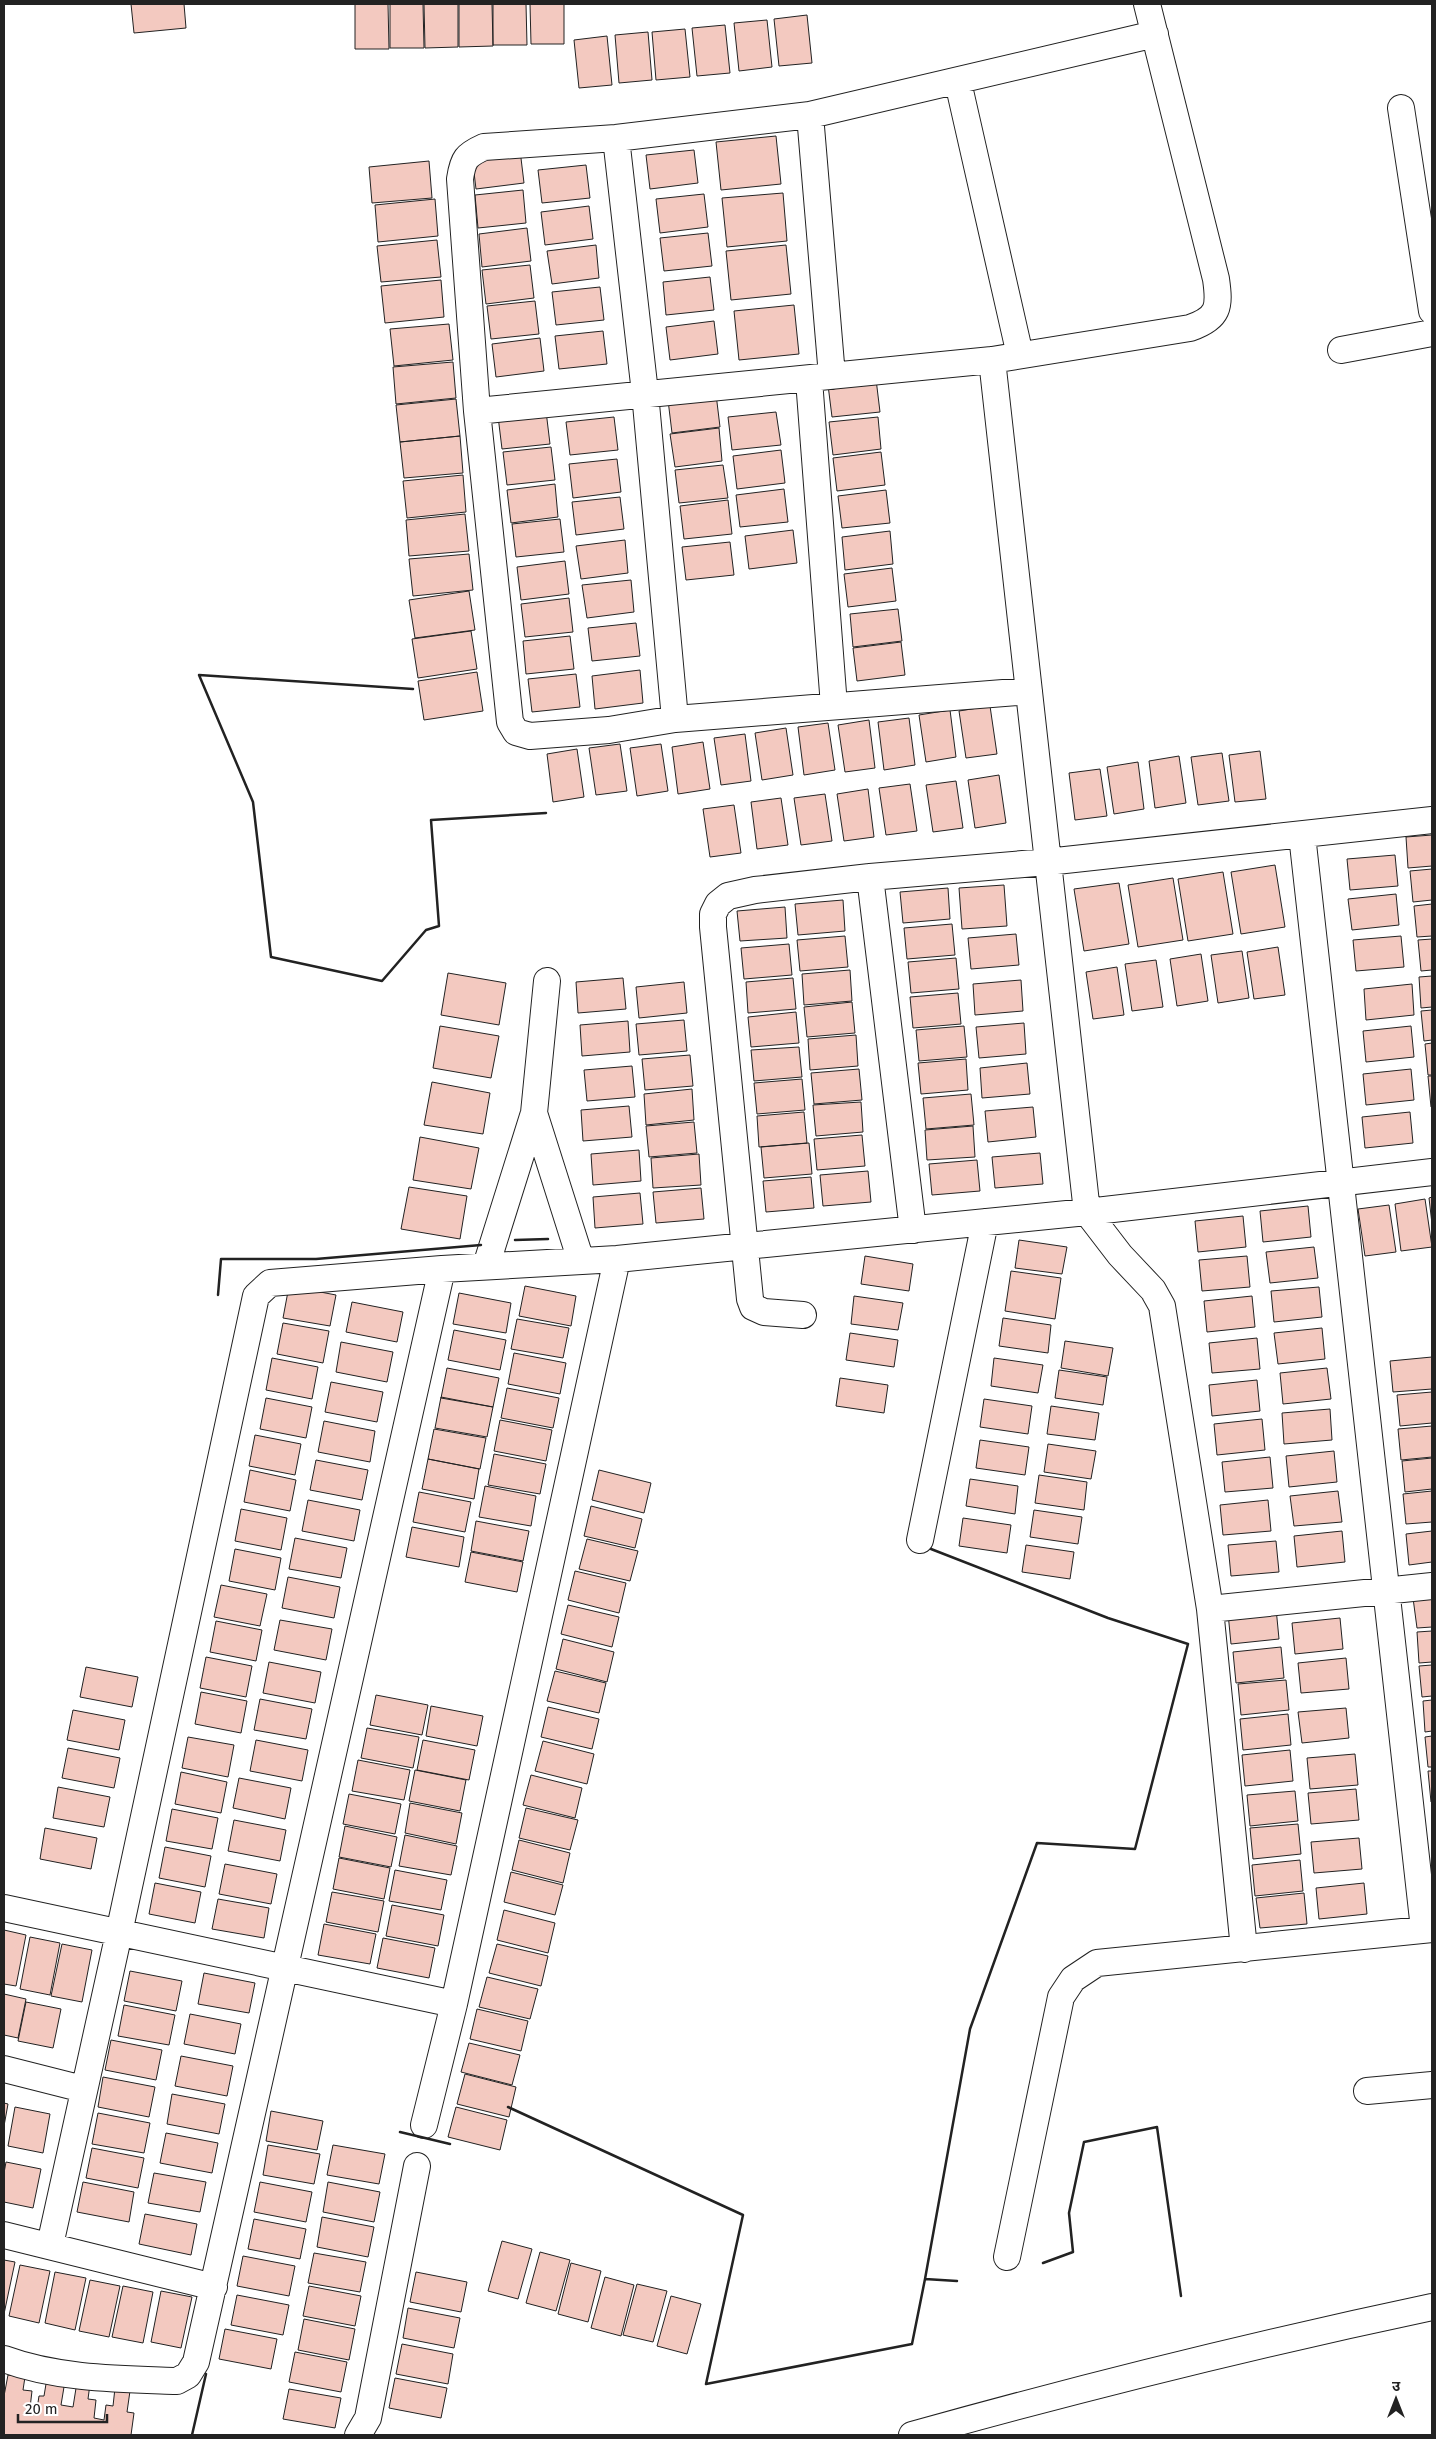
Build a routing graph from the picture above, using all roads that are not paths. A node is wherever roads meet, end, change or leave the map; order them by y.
1 (1147, 4) edge
2 (1154, 34) junction
3 (958, 82) junction
4 (1400, 108) dead end
5 (810, 115) junction
6 (616, 138) junction
7 (1432, 311) edge
8 (1432, 333) edge
9 (1341, 350) dead end
10 (1020, 355) junction
11 (992, 360) junction
12 (820, 378) junction
13 (645, 393) junction
14 (477, 411) junction
15 (1029, 691) junction
16 (834, 706) junction
17 (676, 718) junction
18 (1432, 820) edge
19 (1302, 835) junction
20 (1047, 862) junction
21 (870, 877) junction
22 (547, 981) dead end
23 (534, 1113) junction
24 (1432, 1172) edge
25 (1342, 1184) junction
26 (1087, 1212) junction
27 (985, 1222) junction
28 (913, 1230) junction
29 (746, 1246) junction
30 (617, 1259) junction
31 (581, 1261) junction
32 (486, 1266) junction
33 (442, 1269) junction
34 (803, 1315) dead end
35 (920, 1540) dead end
36 (1432, 1586) edge
37 (1385, 1591) junction
38 (1210, 1609) junction
39 (4, 1908) edge
40 (1428, 1929) edge
41 (120, 1933) junction
42 (1244, 1949) junction
43 (285, 1969) junction
44 (454, 2004) junction
45 (4, 2069) edge
46 (1432, 2085) edge
47 (83, 2089) junction
48 (1367, 2091) dead end
49 (424, 2125) dead end
50 (417, 2166) dead end
51 (4, 2235) edge
52 (50, 2245) junction
53 (1007, 2256) dead end
54 (214, 2287) junction
55 (1432, 2307) edge
56 (4, 2359) edge
57 (358, 2435) edge
58 (912, 2435) edge

1 - 2 street
2 - 3 street
2 - 10 street
3 - 5 street
3 - 10 street
4 - 7 street
5 - 6 street
5 - 12 street
6 - 13 street
6 - 14 street
8 - 9 street
10 - 11 street
11 - 12 street
11 - 15 street
12 - 13 street
12 - 16 street
13 - 14 street
13 - 17 street
14 - 17 street
15 - 16 street
15 - 20 street
16 - 17 street
18 - 19 street
19 - 20 street
19 - 25 street
20 - 21 street
20 - 26 street
21 - 28 street
21 - 29 street
22 - 23 street
23 - 31 street
23 - 32 street
24 - 25 street
25 - 26 street
25 - 37 street
26 - 27 street
26 - 38 street
27 - 28 street
27 - 35 street
28 - 29 street
29 - 30 street
29 - 34 street
30 - 31 street
30 - 44 street
31 - 32 street
32 - 33 street
33 - 41 street
33 - 43 street
36 - 37 street
37 - 38 street
37 - 40 street
38 - 42 street
39 - 41 street
40 - 42 street
41 - 43 street
41 - 47 street
42 - 53 street
43 - 44 street
43 - 54 street
44 - 49 street
45 - 47 street
46 - 48 street
47 - 52 street
50 - 57 street
51 - 52 street
52 - 54 street
54 - 56 street
55 - 58 street

